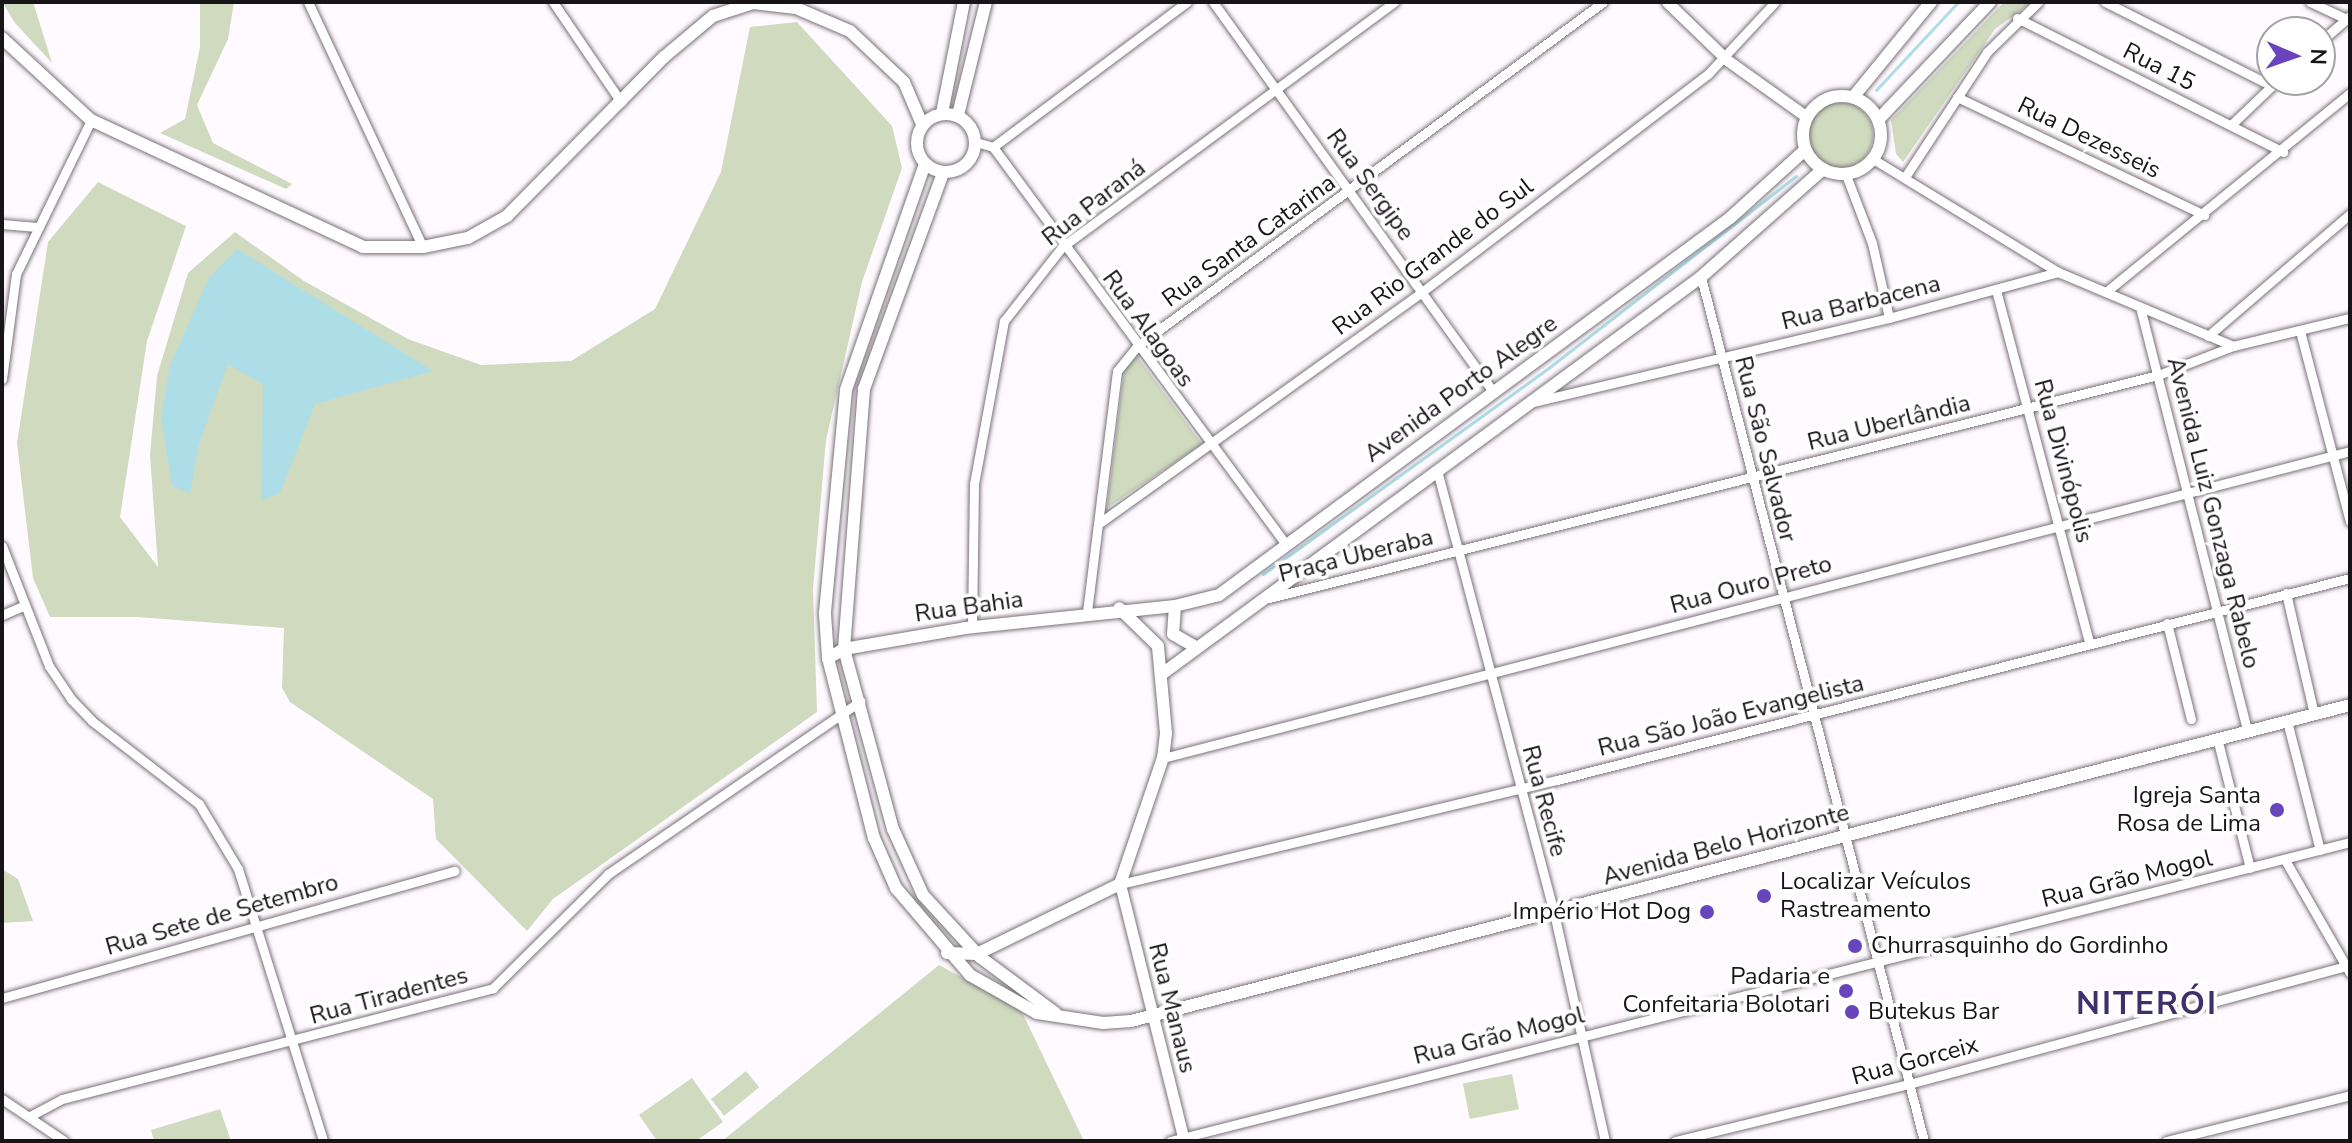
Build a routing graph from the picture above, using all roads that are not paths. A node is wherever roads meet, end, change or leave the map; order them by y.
1 (308, 2) edge
2 (553, 2) edge
3 (964, 2) edge
4 (986, 2) edge
5 (1187, 2) edge
6 (1213, 2) edge
7 (1394, 2) edge
8 (1603, 2) edge
9 (1667, 2) edge
10 (1775, 2) edge
11 (1931, 2) edge
12 (1990, 2) edge
13 (2038, 2) edge
14 (2105, 2) edge
15 (2310, 2) edge
16 (2017, 18) junction
17 (2348, 18) edge
18 (2, 38) edge
19 (1727, 60) junction
20 (2256, 74) edge
21 (1276, 90) junction
22 (2350, 93) edge
23 (1854, 96) junction
24 (2261, 96) edge
25 (1957, 97) junction
26 (621, 102) junction
27 (942, 113) junction
28 (958, 115) junction
29 (1807, 117) junction
30 (91, 120) junction
31 (1878, 120) junction
32 (922, 124) junction
33 (2231, 125) junction
34 (976, 142) junction
35 (993, 147) junction
36 (1805, 150) junction
37 (2283, 152) junction
38 (1873, 159) junction
39 (925, 164) junction
40 (1822, 170) junction
41 (943, 173) junction
42 (1846, 175) junction
43 (1905, 177) junction
44 (1350, 192) junction
45 (2350, 214) edge
46 (2204, 215) junction
47 (2, 224) edge
48 (37, 227) junction
49 (423, 247) junction
50 (1062, 247) junction
51 (2058, 272) junction
52 (1701, 277) junction
53 (1996, 290) junction
54 (1423, 291) junction
55 (2107, 291) junction
56 (2140, 307) junction
57 (1889, 318) junction
58 (2350, 318) edge
59 (2300, 331) junction
60 (2208, 336) junction
61 (1137, 346) junction
62 (2233, 346) junction
63 (1721, 357) junction
64 (2158, 375) junction
65 (2, 379) edge
66 (1493, 392) junction
67 (1532, 402) junction
68 (2028, 408) junction
69 (1209, 447) junction
70 (2350, 451) edge
71 (2334, 455) junction
72 (1438, 474) junction
73 (1752, 479) junction
74 (2188, 492) junction
75 (2350, 522) edge
76 (1098, 524) junction
77 (2061, 524) junction
78 (1286, 545) junction
79 (2, 546) edge
80 (1458, 552) junction
81 (2350, 578) edge
82 (2286, 593) junction
83 (1782, 597) junction
84 (1263, 599) junction
85 (25, 605) junction
86 (1175, 606) junction
87 (1119, 608) junction
88 (2218, 610) junction
89 (1087, 612) junction
90 (2, 615) edge
91 (2167, 623) junction
92 (972, 628) junction
93 (2089, 643) junction
94 (1194, 646) junction
95 (844, 649) junction
96 (828, 658) junction
97 (1489, 673) junction
98 (1162, 674) junction
99 (861, 701) junction
100 (2350, 705) edge
101 (2314, 714) junction
102 (840, 716) junction
103 (1815, 716) junction
104 (2191, 719) dead end
105 (2287, 721) junction
106 (2247, 730) junction
107 (2217, 738) junction
108 (1163, 758) junction
109 (1519, 789) junction
110 (1846, 836) junction
111 (2350, 842) edge
112 (2320, 850) junction
113 (2285, 860) junction
114 (2250, 868) junction
115 (454, 871) dead end
116 (1120, 884) junction
117 (1554, 913) junction
118 (256, 927) junction
119 (947, 953) junction
120 (977, 954) junction
121 (1878, 962) junction
122 (2349, 968) edge
123 (2, 998) edge
124 (1150, 1017) junction
125 (1065, 1019) junction
126 (1583, 1035) junction
127 (292, 1043) junction
128 (1909, 1084) junction
129 (2350, 1095) edge
130 (2, 1099) edge
131 (30, 1116) junction
132 (1183, 1139) edge
133 (64, 1141) edge
134 (323, 1141) edge
135 (1170, 1141) edge
136 (1605, 1141) edge
137 (1675, 1141) edge
138 (1924, 1141) edge
139 (2166, 1141) edge

1 - 49 street
2 - 26 street
3 - 27 main road
4 - 28 main road
5 - 35 street
6 - 21 street, Rua Sergipe
7 - 21 street, Rua Paraná
8 - 44 street, Rua Santa Catarina
9 - 19 street
10 - 19 street, Rua Rio Grande do Sul
11 - 23 main road
12 - 31 main road
13 - 16 street
14 - 20 street
15 - 17 street
16 - 25 street
16 - 33 street, Rua 15
18 - 30 main road
19 - 29 street
19 - 54 street, Rua Rio Grande do Sul
21 - 44 street, Rua Sergipe
21 - 50 street, Rua Paraná
22 - 37 street
23 - 29 main road
23 - 31 main road
24 - 33 street
25 - 43 street
25 - 46 street, Rua Dezesseis
26 - 32 main road
26 - 49 main road
27 - 28 main road
27 - 32 main road
28 - 34 main road
29 - 36 main road
30 - 48 street
30 - 49 main road
31 - 38 main road
32 - 39 main road
33 - 37 street, Rua 15
34 - 35 street
34 - 41 main road
35 - 50 street, Rua Alagoas
36 - 40 main road
36 - 66 main road, Avenida Porto Alegre
37 - 46 street
38 - 42 main road
38 - 43 street
39 - 41 main road
39 - 96 main road, Avenida Belo Horizonte
40 - 42 main road
40 - 52 main road
41 - 95 main road, Avenida Belo Horizonte
42 - 57 street
43 - 51 street
44 - 54 street, Rua Sergipe
44 - 61 street, Rua Santa Catarina
45 - 60 street
46 - 55 street
47 - 48 street
48 - 65 street
50 - 61 street, Rua Alagoas
50 - 92 street, Rua Paraná
51 - 53 street, Rua Barbacena
51 - 55 street
52 - 63 street, Rua São Salvador
52 - 67 main road
53 - 57 street, Rua Barbacena
53 - 68 street, Rua Divinópolis
54 - 66 street, Rua Sergipe
54 - 69 street, Rua Rio Grande do Sul
55 - 56 street
56 - 60 street
56 - 64 street, Avenida Luiz Gonzaga Rabelo
57 - 63 street, Rua Barbacena
58 - 59 street, Rua Uberlândia
59 - 62 street, Rua Uberlândia
59 - 71 street
60 - 62 street
61 - 69 street, Rua Alagoas
61 - 76 street, Rua Santa Catarina
62 - 64 street, Rua Uberlândia
63 - 67 street, Rua Barbacena
63 - 73 street, Rua São Salvador
64 - 68 street, Rua Uberlândia
64 - 74 street, Avenida Luiz Gonzaga Rabelo
66 - 78 main road, Avenida Porto Alegre
67 - 72 main road
68 - 73 street, Rua Uberlândia
68 - 77 street, Rua Divinópolis
69 - 76 street, Rua Rio Grande do Sul
69 - 78 street, Rua Alagoas
70 - 71 street, Rua Ouro Preto
71 - 74 street, Rua Ouro Preto
71 - 75 street
72 - 80 street, Rua Recife
72 - 84 main road
73 - 80 street, Rua Uberlândia
73 - 83 street, Rua São Salvador
74 - 77 street, Rua Ouro Preto
74 - 88 street, Avenida Luiz Gonzaga Rabelo
76 - 89 street, Rua Santa Catarina
77 - 83 street, Rua Ouro Preto
77 - 93 street, Rua Divinópolis
78 - 86 main road, Avenida Porto Alegre
79 - 85 street
80 - 84 street, Praça Uberaba
80 - 97 street, Rua Recife
81 - 82 street, Rua São João Evangelista
82 - 88 street, Rua São João Evangelista
82 - 101 street
83 - 97 street, Rua Ouro Preto
83 - 103 street, Rua São Salvador
84 - 94 main road
85 - 90 street
85 - 118 street
86 - 87 main road, Avenida Porto Alegre
86 - 94 main road
87 - 89 main road, Rua Bahia
87 - 98 main road
88 - 91 street, Rua São João Evangelista
88 - 106 street, Avenida Luiz Gonzaga Rabelo
89 - 92 main road, Rua Bahia
91 - 93 street, Rua São João Evangelista
91 - 104 street
92 - 95 main road, Rua Bahia
93 - 103 street, Rua São João Evangelista
94 - 98 main road
95 - 96 main road, Rua Bahia
95 - 99 main road, Avenida Belo Horizonte
96 - 102 main road, Avenida Belo Horizonte
97 - 108 street, Rua Ouro Preto
97 - 109 street, Rua Recife
98 - 108 main road
99 - 102 street, Rua Tiradentes
99 - 120 main road, Avenida Belo Horizonte
100 - 101 main road, Avenida Belo Horizonte
101 - 105 main road, Avenida Belo Horizonte
102 - 119 main road, Avenida Belo Horizonte
102 - 127 street, Rua Tiradentes
103 - 109 street, Rua São João Evangelista
103 - 110 street, Rua São Salvador
105 - 106 main road, Avenida Belo Horizonte
105 - 112 street
106 - 107 main road, Avenida Belo Horizonte
107 - 110 main road, Avenida Belo Horizonte
107 - 114 street
108 - 116 main road
109 - 116 street, Rua São João Evangelista
109 - 117 street, Rua Recife
110 - 117 main road, Avenida Belo Horizonte
110 - 121 street, Rua São Salvador
111 - 112 street, Rua Grão Mogol
112 - 113 street, Rua Grão Mogol
113 - 114 street, Rua Grão Mogol
113 - 122 street
114 - 121 street, Rua Grão Mogol
115 - 118 street, Rua Sete de Setembro
116 - 120 main road
116 - 124 street, Rua Manaus
117 - 124 main road, Avenida Belo Horizonte
117 - 126 street, Rua Recife
118 - 123 street, Rua Sete de Setembro
118 - 127 street
119 - 120 main road
119 - 125 main road, Avenida Belo Horizonte
120 - 125 main road, Avenida Belo Horizonte
121 - 126 street, Rua Grão Mogol
121 - 128 street, Rua São Salvador
122 - 128 street, Rua Gorceix
124 - 125 main road, Avenida Belo Horizonte
124 - 132 street, Rua Manaus
126 - 132 street, Rua Grão Mogol
126 - 136 street, Rua Recife
127 - 131 street, Rua Tiradentes
127 - 134 street
128 - 137 street, Rua Gorceix
128 - 138 street, Rua São Salvador
129 - 139 street
130 - 131 street
131 - 133 street
132 - 135 street, Rua Grão Mogol

